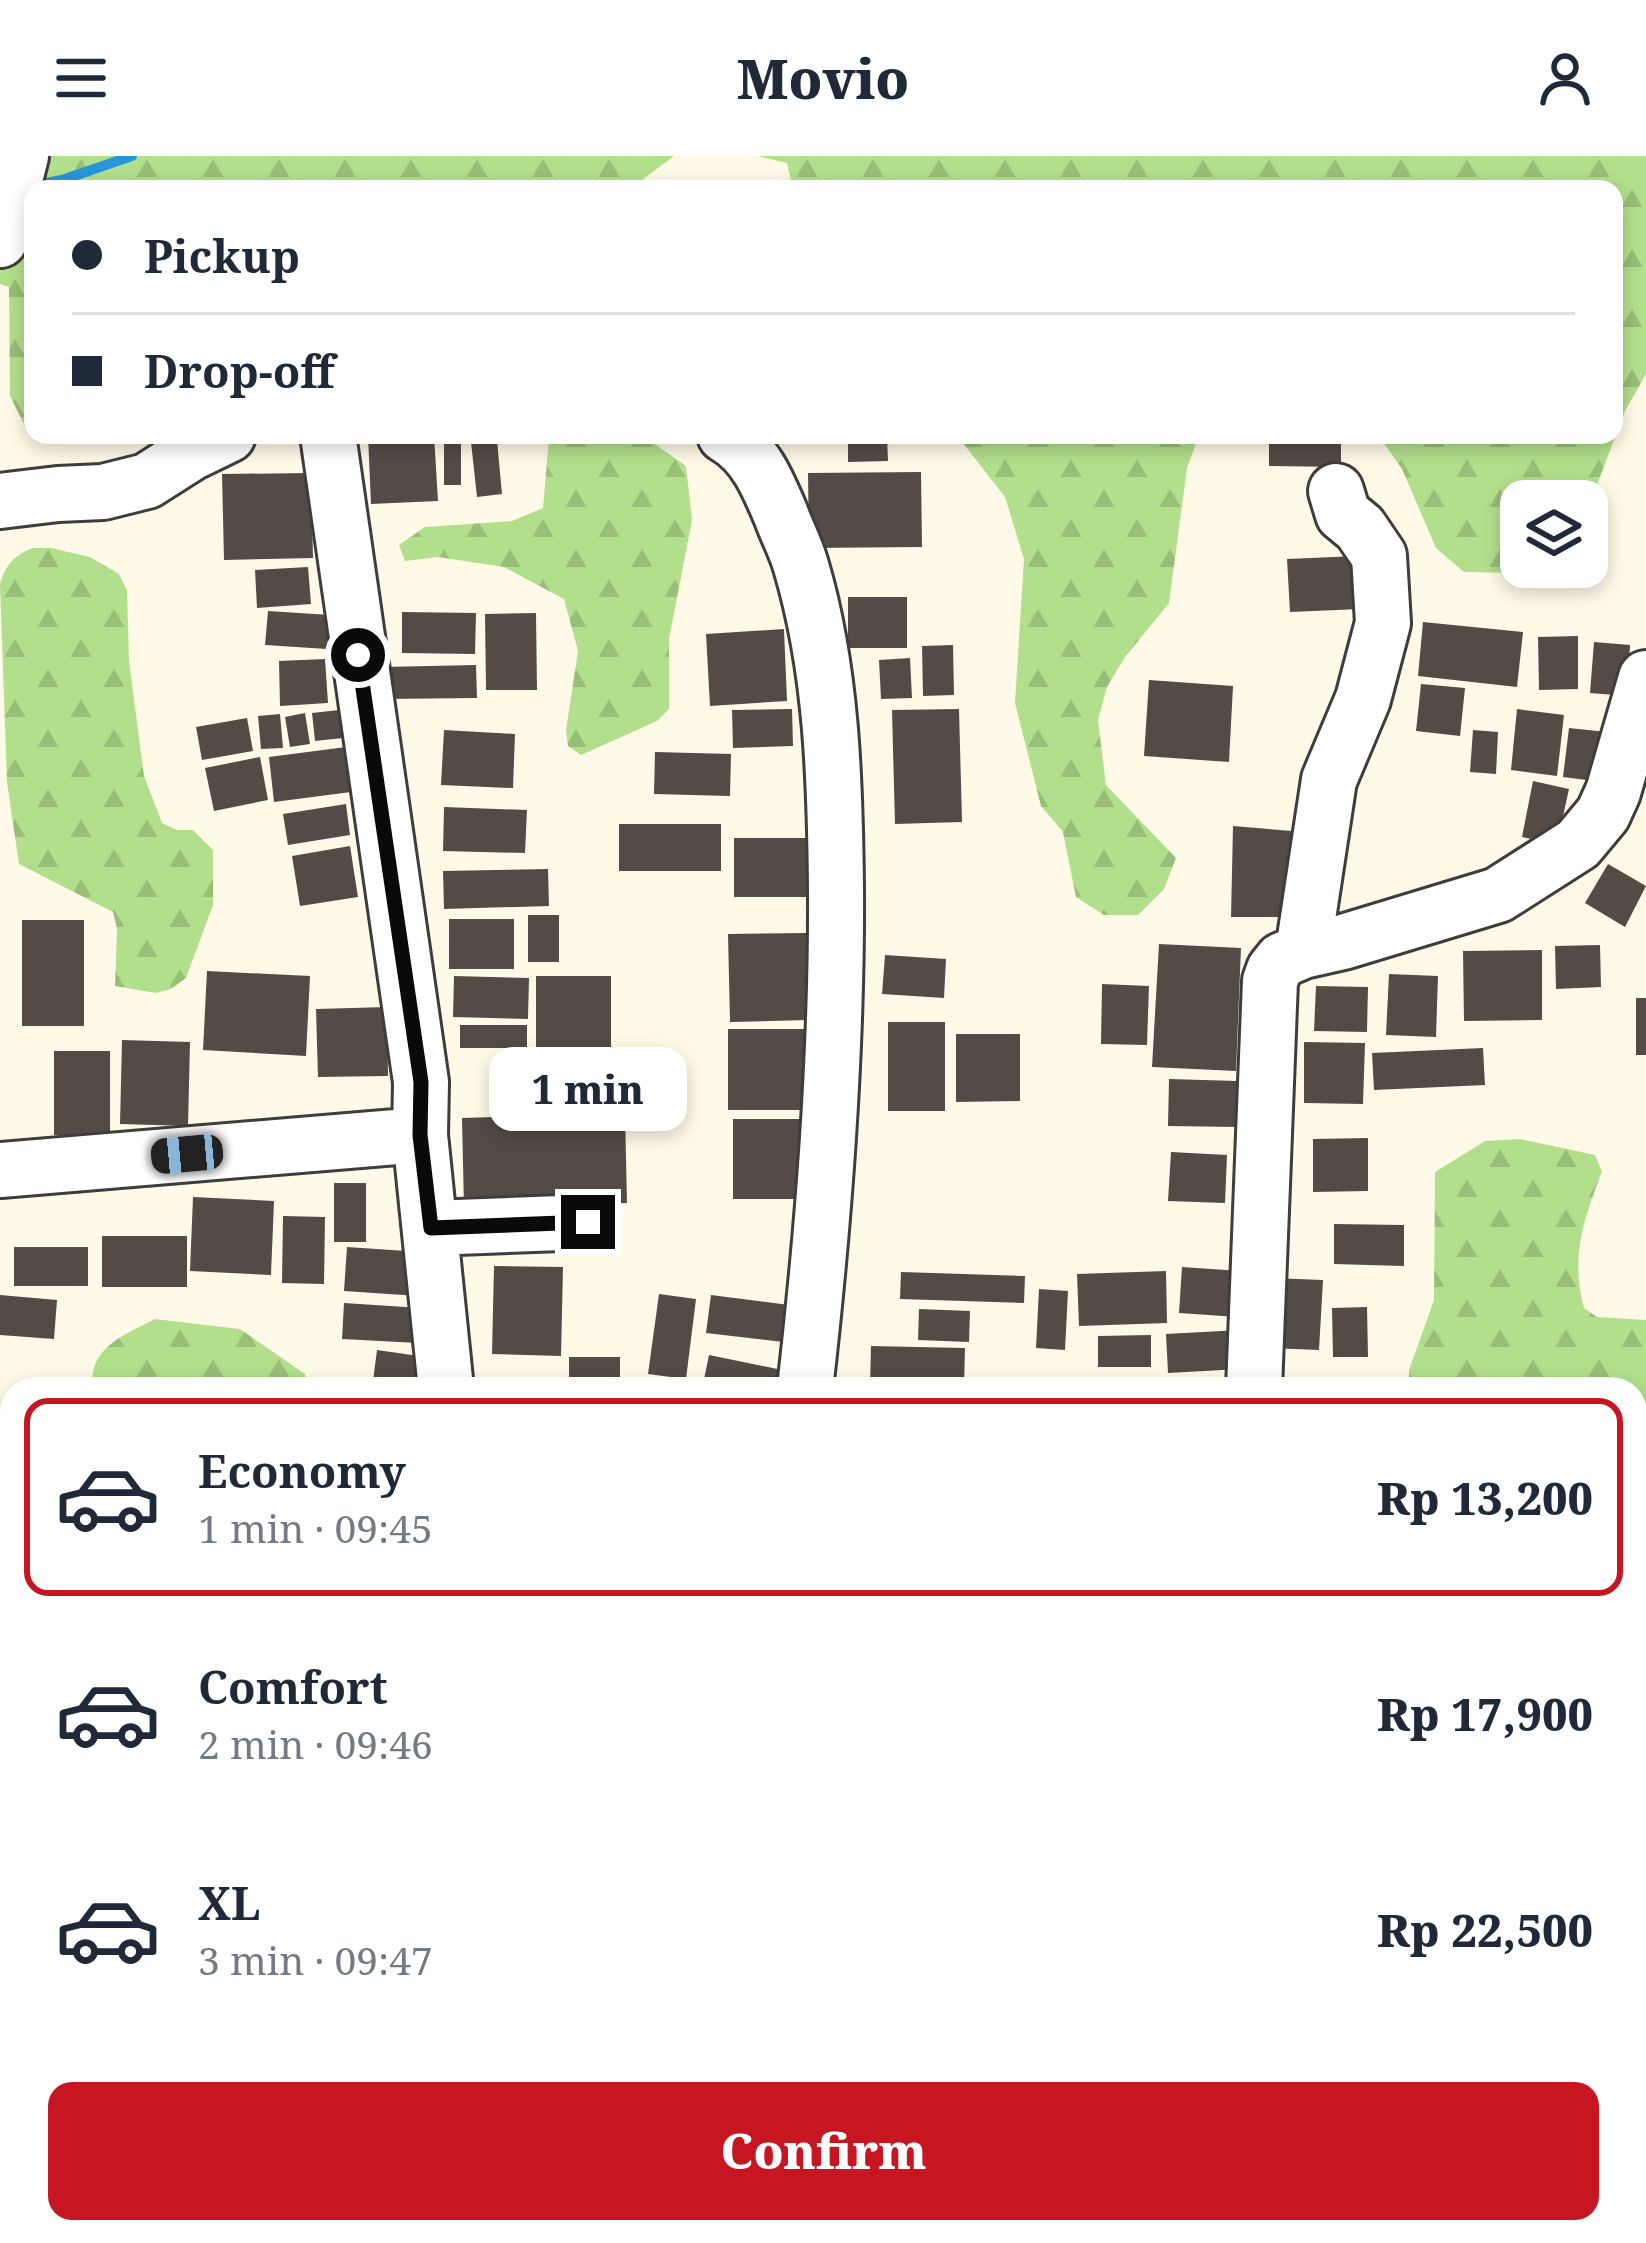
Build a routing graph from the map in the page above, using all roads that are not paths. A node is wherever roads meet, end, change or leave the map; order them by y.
1 (209, 444) edge
2 (329, 444) edge
3 (740, 444) edge
4 (1336, 490) dead end
5 (0, 501) edge
6 (1646, 678) edge
7 (1303, 952) junction
8 (420, 1135) junction
9 (0, 1170) edge
10 (588, 1222) dead end
11 (431, 1228) junction
12 (445, 1377) edge
13 (807, 1377) edge
14 (1254, 1377) edge

1 - 5 street
2 - 8 street
3 - 13 street
4 - 7 street
6 - 7 street
7 - 14 street
8 - 9 street
8 - 11 street
10 - 11 street
11 - 12 street

